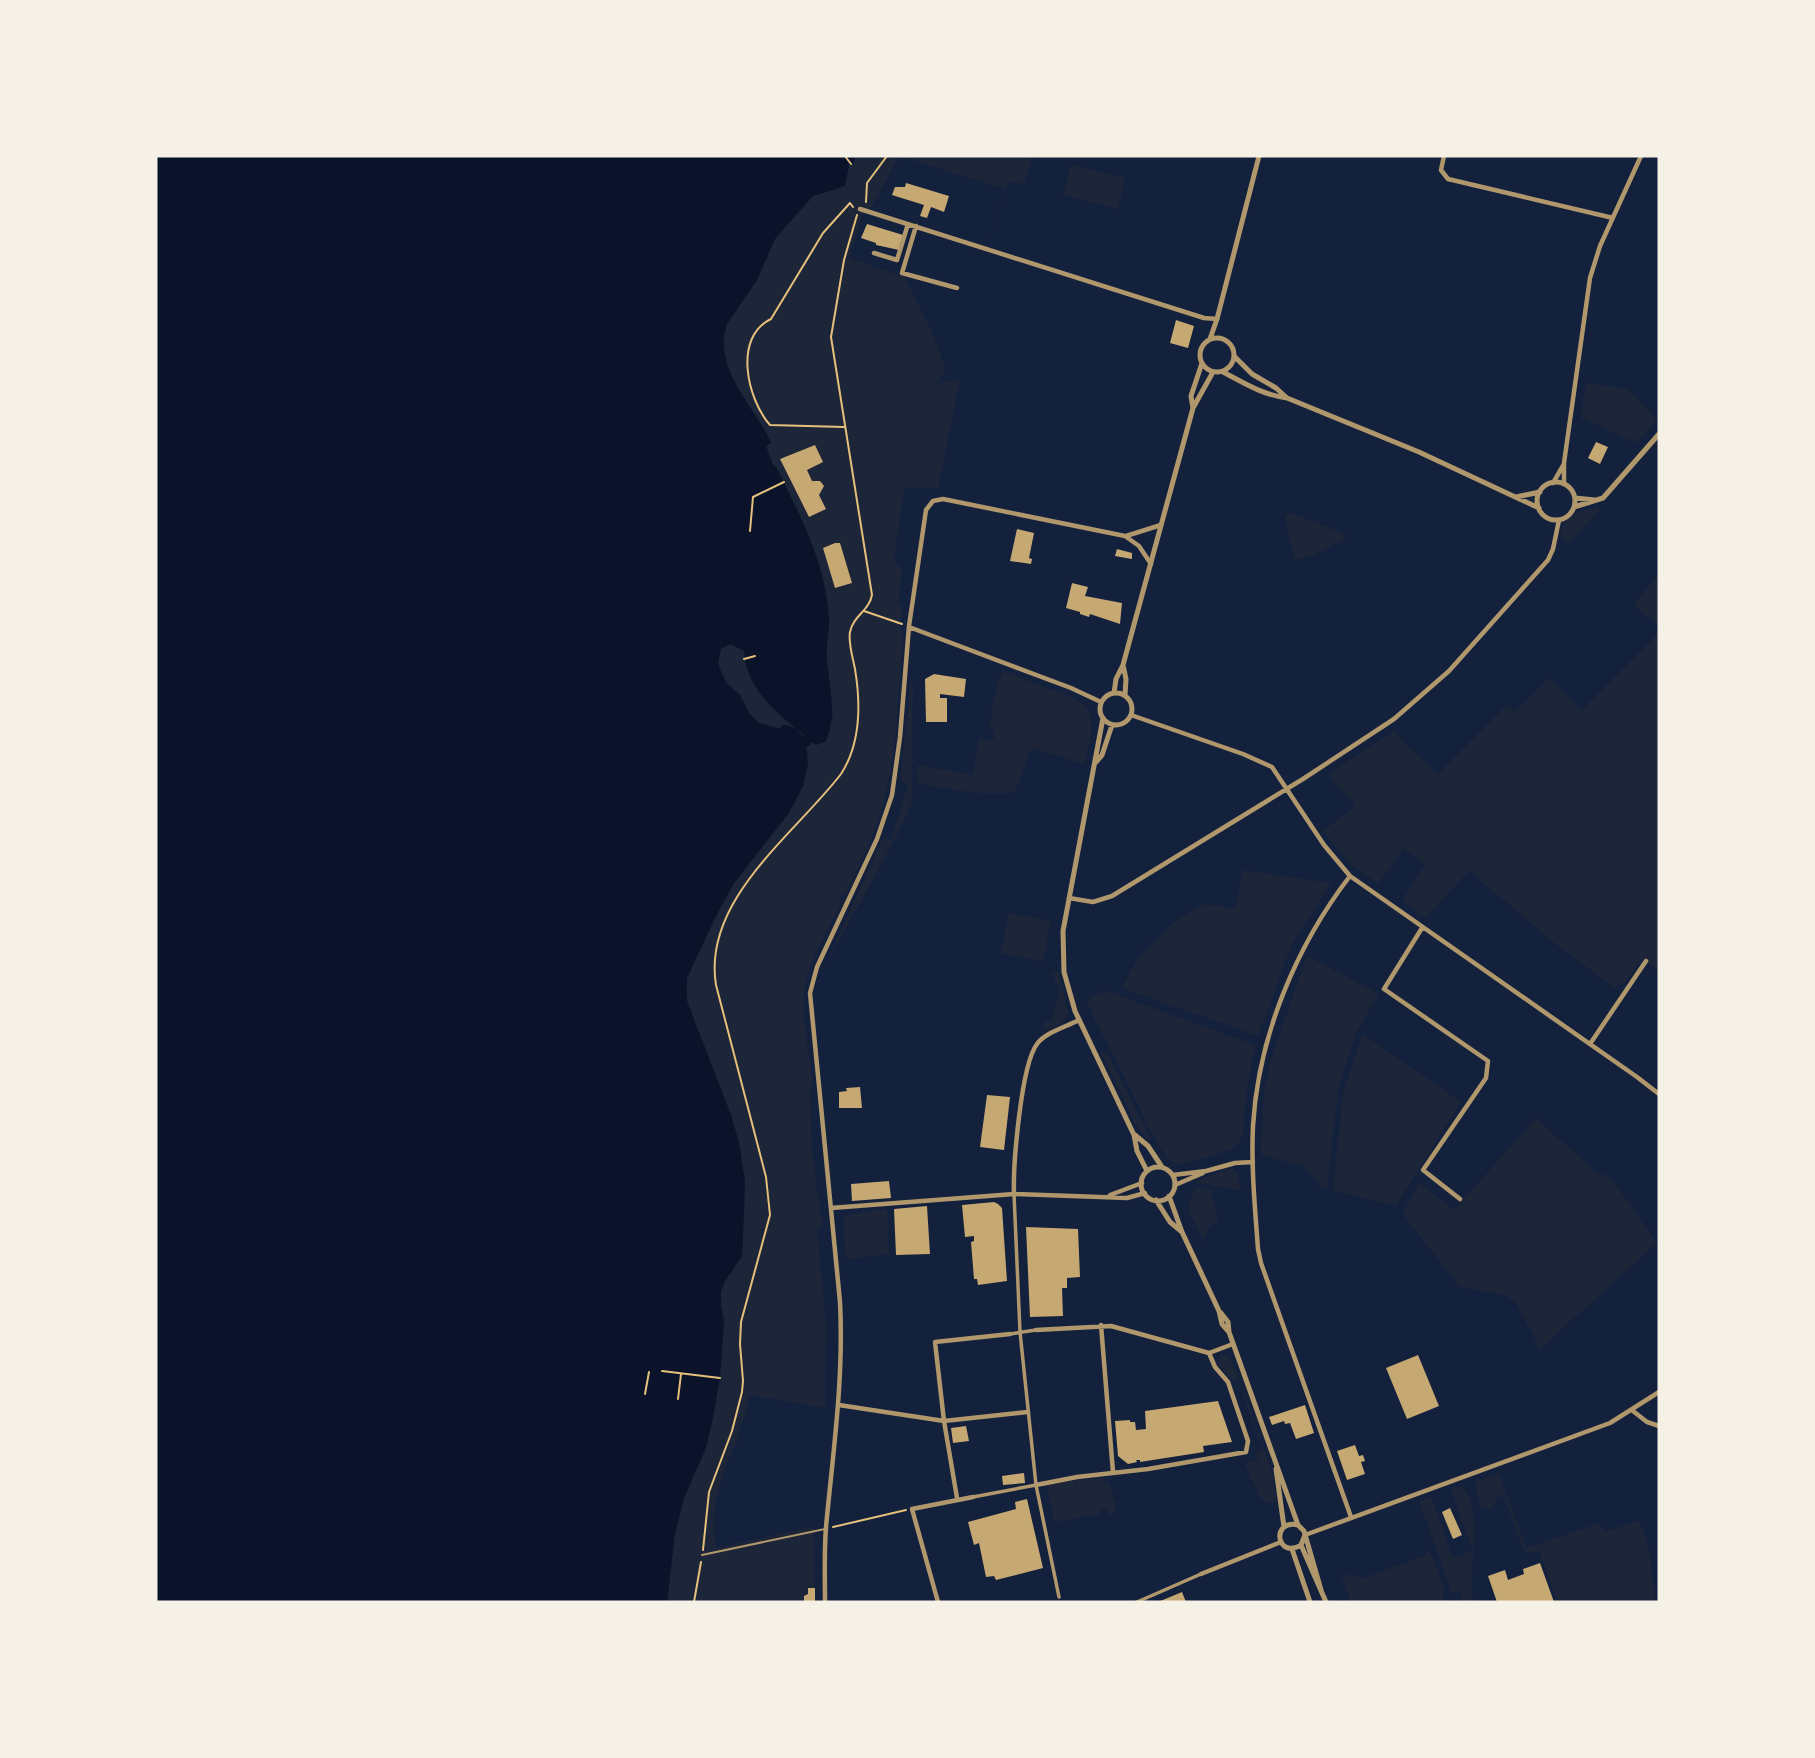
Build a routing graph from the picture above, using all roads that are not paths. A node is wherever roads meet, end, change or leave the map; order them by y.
1 (1259, 156) edge
2 (1444, 156) edge
3 (1641, 156) edge
4 (860, 209) road end
5 (1613, 218) junction
6 (908, 224) junction
7 (916, 226) junction
8 (874, 253) dead end
9 (957, 288) dead end
10 (1217, 319) junction
11 (1223, 338) junction
12 (1210, 339) junction
13 (1235, 358) junction
14 (1202, 363) junction
15 (1213, 372) junction
16 (1223, 372) junction
17 (1287, 398) junction
18 (1192, 408) junction
19 (1659, 434) edge
20 (1564, 463) junction
21 (1553, 483) junction
22 (1564, 484) junction
23 (1540, 492) junction
24 (1516, 497) junction
25 (1575, 498) junction
26 (1598, 500) junction
27 (1574, 507) junction
28 (1539, 508) junction
29 (1559, 520) junction
30 (1162, 524) junction
31 (1125, 536) junction
32 (1151, 565) junction
33 (909, 627) junction
34 (1123, 666) junction
35 (1114, 693) junction
36 (1125, 695) junction
37 (1101, 702) junction
38 (1131, 715) junction
39 (1103, 719) junction
40 (1112, 724) junction
41 (1096, 762) junction
42 (1286, 789) junction
43 (1350, 876) junction
44 (1068, 898) junction
45 (1422, 928) junction
46 (1646, 961) dead end
47 (1079, 1020) junction
48 (1590, 1044) junction
49 (1659, 1094) edge
50 (1134, 1135) junction
51 (1253, 1162) junction
52 (1162, 1167) junction
53 (1147, 1171) junction
54 (1206, 1171) junction
55 (1173, 1175) junction
56 (1142, 1183) junction
57 (1175, 1185) junction
58 (1145, 1193) junction
59 (1014, 1194) junction
60 (1108, 1196) junction
61 (1169, 1196) junction
62 (1461, 1199) dead end
63 (1156, 1200) junction
64 (831, 1208) junction
65 (1182, 1232) junction
66 (1101, 1325) junction
67 (1036, 1330) joint
68 (1020, 1332) junction
69 (1010, 1334) joint
70 (1233, 1344) junction
71 (1209, 1353) junction
72 (1659, 1392) edge
73 (839, 1405) junction
74 (1633, 1410) junction
75 (1028, 1412) junction
76 (944, 1421) junction
77 (1659, 1426) edge
78 (1276, 1466) junction
79 (1113, 1472) junction
80 (1036, 1485) junction
81 (973, 1497) joint
82 (957, 1498) junction
83 (1351, 1517) junction
84 (1298, 1525) junction
85 (1284, 1527) junction
86 (826, 1529) junction
87 (1305, 1535) junction
88 (1281, 1542) junction
89 (1301, 1545) junction
90 (1292, 1549) junction
91 (702, 1555) road end
92 (1202, 1577) joint
93 (1321, 1590) junction
94 (1059, 1597) dead end
95 (825, 1602) edge
96 (938, 1602) edge
97 (1137, 1602) edge
98 (1310, 1602) edge
99 (1326, 1602) edge

1 - 10 street
2 - 5 street
3 - 5 street
4 - 6 street
5 - 20 street
6 - 7 street
6 - 8 street
7 - 9 street
7 - 10 street
10 - 11 street
10 - 12 street
11 - 12 street
11 - 13 street
12 - 14 street
13 - 16 street
13 - 17 street
14 - 15 street
14 - 18 street
15 - 16 street
15 - 18 street
16 - 17 street
17 - 24 street
18 - 30 street
19 - 26 street
20 - 21 street
20 - 22 street
21 - 22 street
21 - 23 street
22 - 25 street
23 - 24 street
23 - 28 street
24 - 28 street
25 - 26 street
25 - 27 street
26 - 27 street
27 - 29 street
28 - 29 street
29 - 42 street
30 - 31 street
30 - 32 street
31 - 32 street
31 - 33 street
32 - 34 street
33 - 37 street
33 - 64 street
34 - 35 street
34 - 36 street
35 - 36 street
35 - 37 street
36 - 38 street
37 - 39 street
38 - 40 street
38 - 42 street
39 - 40 street
39 - 41 street
40 - 41 street
41 - 44 street
42 - 43 street
42 - 44 street
43 - 45 street
43 - 51 street
44 - 47 street
45 - 48 street
45 - 62 street
46 - 48 street
47 - 50 street
47 - 59 street
48 - 49 street
50 - 52 street
50 - 53 street
51 - 54 street
51 - 83 street
52 - 53 street
52 - 55 street
53 - 56 street
54 - 55 street
54 - 57 street
55 - 57 street
56 - 58 street
56 - 60 street
57 - 61 street
58 - 60 street
58 - 63 street
59 - 60 street
59 - 64 street
59 - 68 street
61 - 63 street
61 - 65 street
63 - 65 street
64 - 73 street
65 - 70 street
66 - 67 street
66 - 71 street
66 - 79 street
67 - 68 street
68 - 69 street
68 - 75 street
69 - 76 street
70 - 71 street
70 - 78 street
71 - 79 street
72 - 74 street
73 - 76 street
73 - 86 street
74 - 77 street
74 - 83 street
75 - 76 street
75 - 80 street
76 - 82 street
78 - 84 street
78 - 85 street
79 - 80 street
80 - 81 street
80 - 94 street
81 - 82 street
82 - 96 street
83 - 87 street
84 - 85 street
84 - 87 street
85 - 88 street
86 - 91 lane
86 - 95 street
87 - 89 street
87 - 93 street
88 - 90 street
88 - 92 street
89 - 90 street
89 - 93 street
90 - 98 street
92 - 97 street
93 - 99 street

